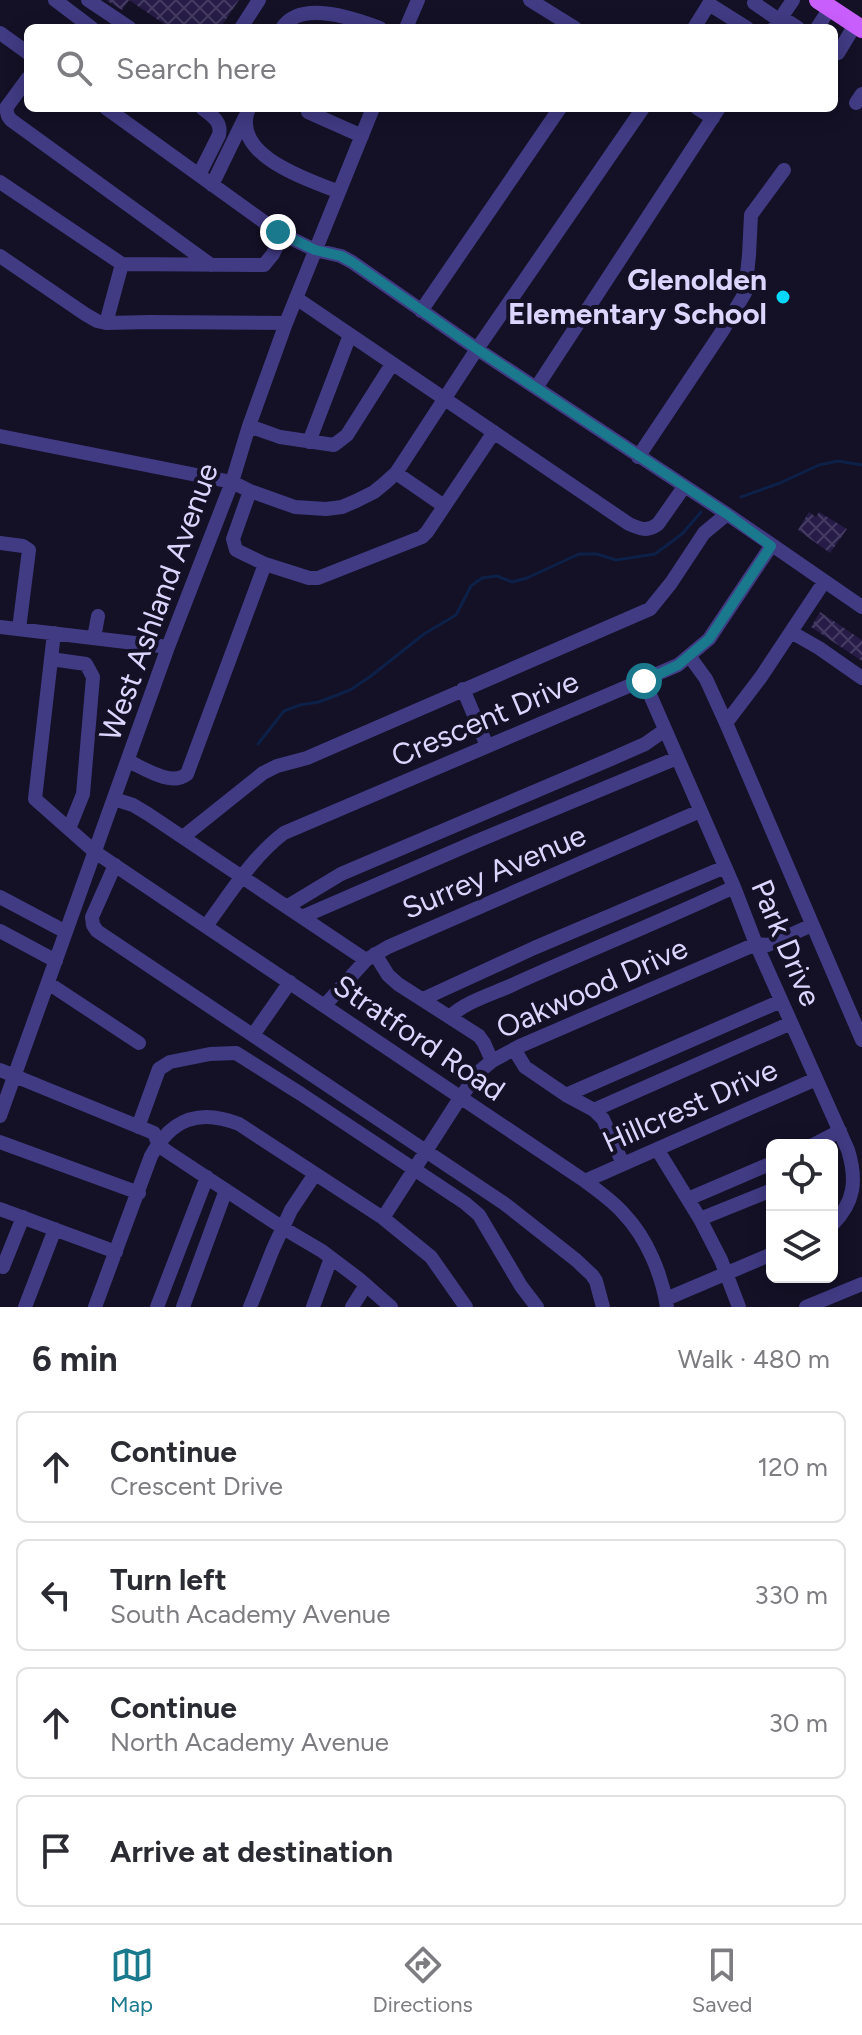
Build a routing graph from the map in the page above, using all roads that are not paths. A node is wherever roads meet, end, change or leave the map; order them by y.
1 (55, 0) edge
2 (88, 0) edge
3 (259, 0) edge
4 (418, 0) edge
5 (530, 0) edge
6 (756, 0) edge
7 (793, 0) edge
8 (707, 2) edge
9 (824, 4) edge
10 (778, 22) edge
11 (87, 24) edge
12 (124, 24) edge
13 (244, 24) edge
14 (285, 24) edge
15 (370, 24) edge
16 (408, 24) edge
17 (569, 24) edge
18 (696, 24) edge
19 (741, 24) edge
20 (818, 24) edge
21 (859, 27) edge
22 (0, 33) edge
23 (24, 50) edge
24 (838, 53) edge
25 (24, 83) edge
26 (112, 112) edge
27 (207, 112) edge
28 (247, 112) edge
29 (308, 112) edge
30 (371, 112) edge
31 (557, 112) edge
32 (640, 112) edge
33 (716, 113) edge
34 (362, 136) junction
35 (784, 170) dead end
36 (199, 175) junction
37 (0, 182) edge
38 (212, 185) junction
39 (339, 192) junction
40 (283, 234) junction
41 (315, 250) junction
42 (0, 256) edge
43 (122, 264) junction
44 (211, 265) junction
45 (296, 298) junction
46 (421, 311) junction
47 (106, 323) junction
48 (286, 323) junction
49 (350, 335) junction
50 (477, 349) junction
51 (392, 364) junction
52 (536, 388) junction
53 (445, 398) junction
54 (249, 426) junction
55 (494, 432) junction
56 (0, 436) edge
57 (309, 442) junction
58 (638, 457) junction
59 (396, 473) junction
60 (232, 482) junction
61 (684, 487) junction
62 (250, 491) junction
63 (444, 506) junction
64 (727, 514) junction
65 (0, 543) edge
66 (771, 546) junction
67 (265, 564) junction
68 (824, 582) junction
69 (862, 607) edge
70 (98, 616) dead end
71 (0, 627) edge
72 (19, 629) junction
73 (791, 632) junction
74 (54, 633) junction
75 (94, 638) junction
76 (168, 647) junction
77 (690, 657) junction
78 (51, 659) junction
79 (862, 678) edge
80 (644, 681) junction
81 (463, 689) junction
82 (726, 723) junction
83 (665, 730) junction
84 (487, 746) junction
85 (677, 758) junction
86 (128, 761) junction
87 (114, 799) junction
88 (700, 811) junction
89 (69, 829) junction
90 (183, 837) junction
91 (95, 852) junction
92 (115, 865) junction
93 (725, 867) junction
94 (243, 876) junction
95 (734, 887) junction
96 (0, 897) edge
97 (288, 906) junction
98 (302, 917) junction
99 (812, 925) junction
100 (206, 926) junction
101 (0, 931) edge
102 (66, 932) junction
103 (756, 944) junction
104 (370, 957) junction
105 (56, 961) junction
106 (290, 982) junction
107 (48, 983) junction
108 (423, 999) junction
109 (781, 1001) junction
110 (325, 1005) junction
111 (450, 1017) junction
112 (791, 1023) junction
113 (253, 1035) junction
114 (862, 1040) edge
115 (139, 1043) dead end
116 (514, 1049) junction
117 (492, 1061) junction
118 (7, 1074) edge
119 (816, 1079) junction
120 (566, 1095) junction
121 (460, 1098) junction
122 (594, 1110) junction
123 (0, 1116) edge
124 (138, 1127) junction
125 (840, 1131) junction
126 (825, 1139) edge
127 (0, 1142) edge
128 (158, 1143) junction
129 (657, 1149) junction
130 (427, 1151) junction
131 (623, 1164) junction
132 (766, 1166) edge
133 (414, 1170) junction
134 (315, 1174) junction
135 (207, 1177) junction
136 (585, 1181) junction
137 (226, 1190) junction
138 (766, 1192) edge
139 (139, 1193) junction
140 (688, 1199) junction
141 (0, 1209) edge
142 (23, 1217) junction
143 (383, 1218) junction
144 (838, 1218) edge
145 (700, 1219) junction
146 (283, 1228) junction
147 (55, 1229) junction
148 (116, 1252) junction
149 (766, 1257) edge
150 (331, 1258) junction
151 (3, 1267) dead end
152 (725, 1274) junction
153 (862, 1284) edge
154 (366, 1285) junction
155 (667, 1303) edge
156 (458, 1304) edge
157 (25, 1307) edge
158 (95, 1307) edge
159 (157, 1307) edge
160 (183, 1307) edge
161 (250, 1307) edge
162 (313, 1307) edge
163 (352, 1307) edge
164 (391, 1307) edge
165 (537, 1307) edge
166 (603, 1307) edge
167 (739, 1307) edge
168 (806, 1307) edge

1 - 11 street
2 - 12 street
3 - 13 street
4 - 16 street
5 - 17 street
6 - 10 street
7 - 10 street
8 - 18 street
8 - 19 street
9 - 20 street
9 - 21 main road
14 - 15 street
21 - 24 street
22 - 23 street
25 - 44 street
26 - 36 street
27 - 36 street
28 - 38 street
28 - 39 street
29 - 34 street
30 - 34 street, West Ashland Avenue
31 - 46 street
32 - 50 street
33 - 52 street
34 - 39 street, West Ashland Avenue
35 - 58 street
36 - 38 street
37 - 43 street
38 - 40 street
39 - 41 street, West Ashland Avenue
40 - 41 street
40 - 44 street
41 - 45 street, West Ashland Avenue
41 - 46 street
42 - 47 street
43 - 44 street
43 - 47 street
45 - 48 street, West Ashland Avenue
45 - 49 street
46 - 50 street
47 - 48 street
48 - 54 street, West Ashland Avenue
49 - 51 street
49 - 57 street
50 - 52 street
50 - 53 street
51 - 53 street
51 - 57 street
52 - 58 street
53 - 55 street
53 - 59 street
54 - 57 street
54 - 60 street, West Ashland Avenue
55 - 61 street
55 - 63 street
56 - 60 street
58 - 61 street
59 - 62 street
59 - 63 street
60 - 62 street
60 - 76 street, West Ashland Avenue
61 - 64 street
62 - 67 street
63 - 67 street
64 - 66 street
64 - 81 street
65 - 72 street
66 - 68 street
66 - 77 street, Crescent Drive
67 - 86 street
68 - 69 street
68 - 73 street
70 - 75 street
71 - 72 street
72 - 74 street
73 - 79 street
73 - 82 street
74 - 75 street
74 - 78 street
75 - 76 street
76 - 86 street, West Ashland Avenue
77 - 80 street, Crescent Drive
77 - 82 street
78 - 89 street, Stratford Road
78 - 89 street
80 - 83 street, Park Drive
80 - 84 street, Crescent Drive
81 - 84 street
81 - 90 street
82 - 99 street
83 - 85 street, Park Drive
83 - 97 street
84 - 94 street, Crescent Drive
85 - 88 street, Park Drive
85 - 98 street
86 - 87 street, West Ashland Avenue
87 - 90 street
87 - 91 street, West Ashland Avenue
88 - 93 street, Park Drive
88 - 104 street, Surrey Avenue
89 - 91 street, Stratford Road
90 - 94 street
91 - 92 street, Stratford Road
91 - 102 street, West Ashland Avenue
92 - 100 street, Stratford Road
92 - 113 street
93 - 95 street, Park Drive
93 - 108 street
94 - 97 street
94 - 100 street, Crescent Drive
95 - 103 street, Park Drive
95 - 111 street
96 - 102 street
97 - 98 street
98 - 104 street
99 - 103 street, Oakwood Drive
99 - 114 street
100 - 106 street, Stratford Road
101 - 105 street
102 - 105 street, West Ashland Avenue
103 - 109 street, Park Drive
103 - 116 street, Oakwood Drive
104 - 108 street
104 - 110 street, Surrey Avenue
105 - 107 street, West Ashland Avenue
106 - 110 street, Stratford Road
106 - 113 street
107 - 115 street
107 - 118 street, West Ashland Avenue
108 - 111 street
109 - 112 street, Park Drive
109 - 120 street
110 - 121 street, Stratford Road
111 - 117 street
112 - 119 street, Park Drive
112 - 122 street
113 - 130 street
116 - 117 street, Oakwood Drive
116 - 120 street
117 - 121 street, Oakwood Drive
118 - 123 street, West Ashland Avenue
118 - 124 street
119 - 125 street, Park Drive
119 - 129 street, Hillcrest Drive
120 - 122 street
121 - 130 street, Oakwood Drive
121 - 136 street, Stratford Road
122 - 131 street
124 - 128 street
124 - 133 street
125 - 126 street
125 - 144 street, Park Drive
127 - 139 street
128 - 134 street
128 - 135 street
128 - 139 street
129 - 131 street, Hillcrest Drive
129 - 140 street
130 - 133 street, Oakwood Drive
130 - 166 street
131 - 136 street, Hillcrest Drive
132 - 140 street
133 - 143 street, Oakwood Drive
133 - 165 street
134 - 143 street
134 - 146 street
135 - 137 street
135 - 159 street
136 - 155 street, Stratford Road
137 - 146 street
137 - 160 street
138 - 145 street
139 - 148 street
140 - 145 street
141 - 142 street
142 - 147 street
142 - 151 street
143 - 156 street
145 - 152 street
146 - 150 street
146 - 161 street
147 - 148 street
147 - 157 street
148 - 158 street
149 - 152 street
150 - 154 street
150 - 162 street
152 - 155 street
152 - 167 street
153 - 168 street
154 - 163 street
154 - 164 street

